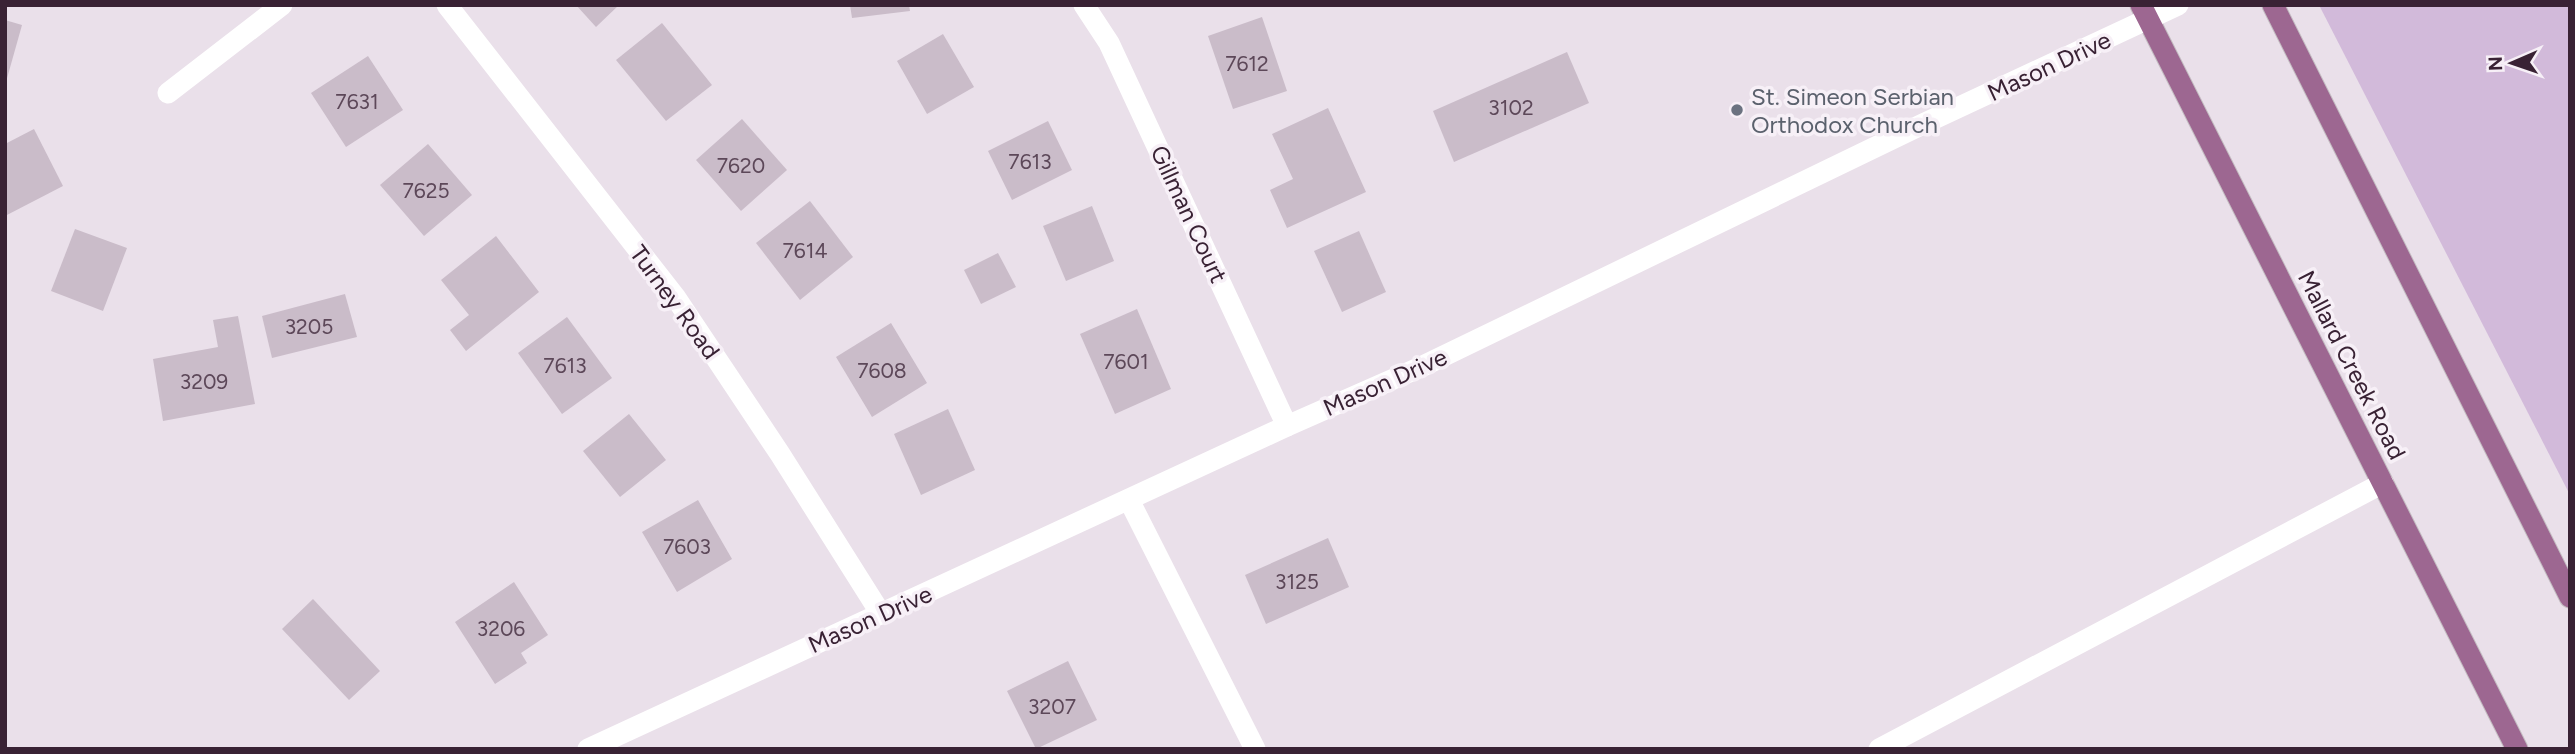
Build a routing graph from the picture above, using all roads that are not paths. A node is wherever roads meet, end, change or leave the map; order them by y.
1 (282, 5) edge
2 (447, 5) edge
3 (1084, 5) edge
4 (2178, 5) edge
5 (2273, 5) edge
6 (2144, 12) edge
7 (168, 93) dead end
8 (1287, 426) junction
9 (2383, 483) junction
10 (1129, 500) junction
11 (2570, 597) edge
12 (881, 614) junction
13 (588, 749) edge
14 (1255, 749) edge
15 (1879, 749) edge
16 (2517, 749) edge

1 - 7 street
2 - 12 street, Turney Road
3 - 8 street, Gillman Court
4 - 6 street, Mason Drive
5 - 11 main road
6 - 8 street, Mason Drive
6 - 9 main road, Mallard Creek Road
8 - 10 street, Mason Drive
9 - 15 street
9 - 16 main road, Mallard Creek Road
10 - 12 street, Mason Drive
10 - 14 street
12 - 13 street, Mason Drive

